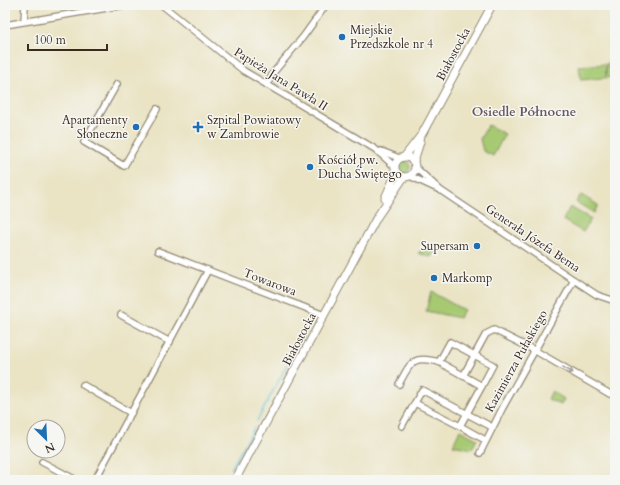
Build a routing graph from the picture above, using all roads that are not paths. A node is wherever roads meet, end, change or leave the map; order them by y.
1 (25, 5) edge
2 (125, 5) edge
3 (162, 5) edge
4 (326, 5) edge
5 (492, 5) edge
6 (24, 21) junction
7 (5, 24) edge
8 (117, 84) dead end
9 (267, 85) junction
10 (157, 109) dead end
11 (422, 134) junction
12 (375, 149) junction
13 (402, 157) junction
14 (414, 164) junction
15 (395, 169) junction
16 (407, 176) junction
17 (440, 190) junction
18 (382, 208) junction
19 (158, 251) dead end
20 (208, 270) junction
21 (574, 280) junction
22 (615, 301) edge
23 (121, 315) dead end
24 (324, 315) junction
25 (170, 342) junction
26 (534, 350) junction
27 (475, 355) junction
28 (439, 362) junction
29 (463, 376) junction
30 (399, 384) dead end
31 (83, 385) dead end
32 (482, 386) junction
33 (615, 395) edge
34 (415, 403) junction
35 (131, 413) junction
36 (467, 414) junction
37 (402, 426) dead end
38 (460, 426) junction
39 (492, 427) junction
40 (485, 440) junction
41 (480, 453) dead end
42 (42, 462) dead end
43 (76, 480) edge
44 (95, 480) edge
45 (235, 480) edge

1 - 6 street
2 - 6 street
3 - 9 street, Papieża Jana Pawła II
4 - 9 street
5 - 11 main road, Białostocka
6 - 7 street
8 - 10 street
9 - 12 street, Papieża Jana Pawła II
11 - 13 main road, Białostocka
11 - 14 main road, Białostocka
12 - 13 street, Papieża Jana Pawła II
12 - 15 street, Papieża Jana Pawła II
13 - 14 main road
13 - 15 main road
14 - 16 main road
14 - 17 street, Generała Józefa Bema
15 - 16 main road
15 - 18 main road, Białostocka
16 - 17 street, Generała Józefa Bema
16 - 18 main road, Białostocka
17 - 21 street, Generała Józefa Bema
18 - 24 main road, Białostocka
19 - 20 street, Towarowa
20 - 24 street, Towarowa
20 - 25 street
21 - 22 street, Generała Józefa Bema
21 - 26 street, Kazimierza Pułaskiego
23 - 25 street
24 - 45 main road, Białostocka
25 - 35 street
26 - 27 street
26 -> 33 street
26 - 39 street, Kazimierza Pułaskiego
27 - 28 street
27 - 29 street
27 - 32 street
28 - 29 street
28 - 30 street
29 - 32 street
31 - 35 street
32 - 36 street
34 - 36 street
34 - 37 street
34 - 38 street
35 - 44 street
36 - 38 street
36 - 39 street
38 - 40 street
39 - 40 street, Kazimierza Pułaskiego
40 - 41 street, Kazimierza Pułaskiego
42 - 43 street

